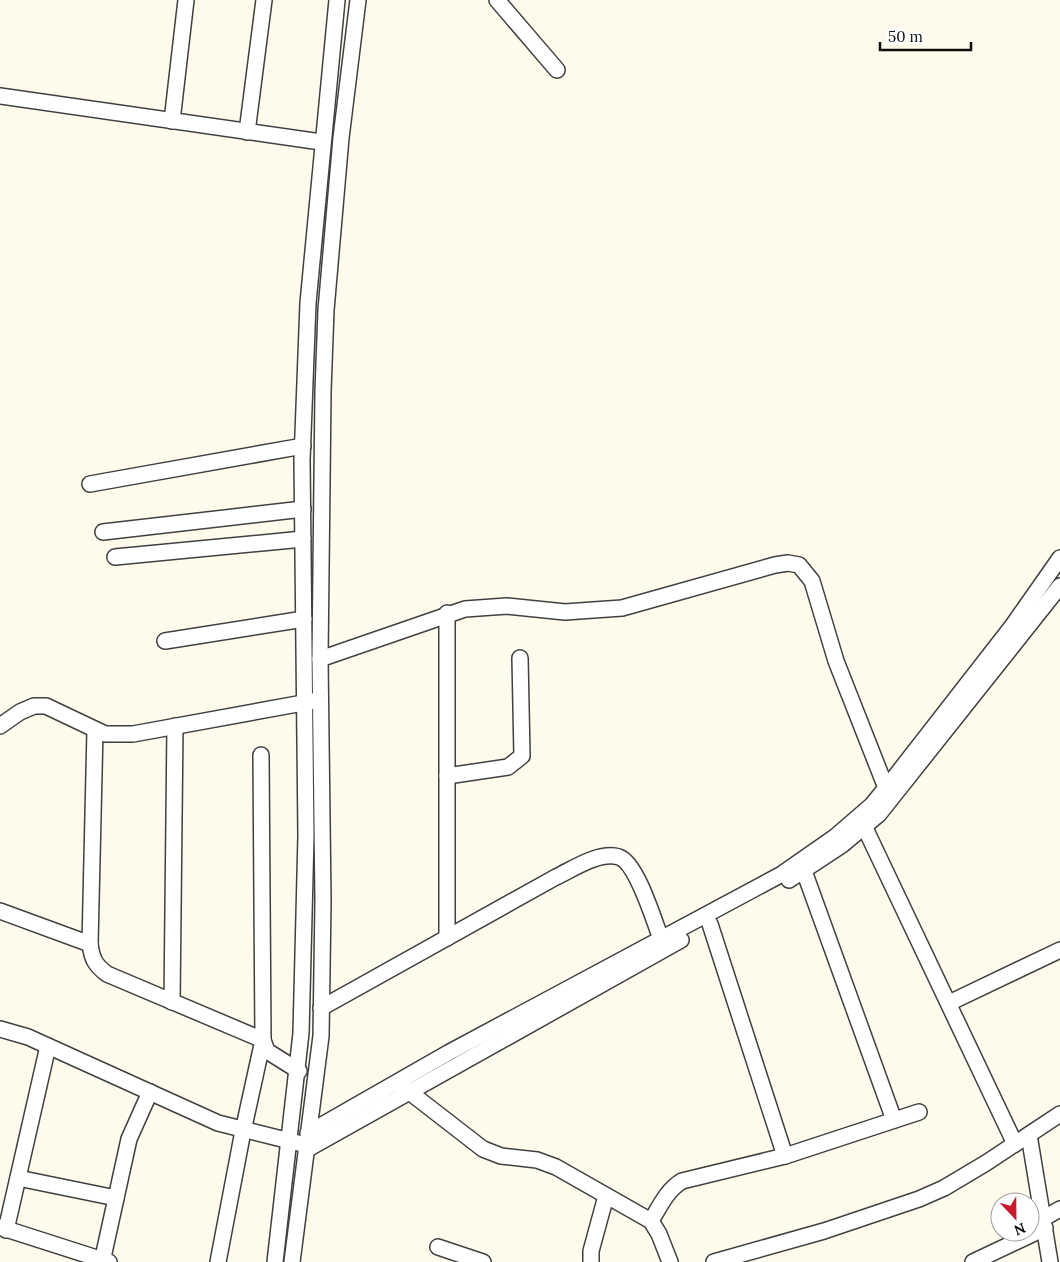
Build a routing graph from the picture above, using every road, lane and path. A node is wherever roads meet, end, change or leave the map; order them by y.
1 (186, 0) edge
2 (264, 0) edge
3 (336, 0) edge
4 (358, 0) edge
5 (497, 0) edge
6 (557, 70) dead end
7 (0, 96) edge
8 (172, 122) junction
9 (247, 132) junction
10 (321, 142) junction
11 (303, 446) junction
12 (90, 484) dead end
13 (303, 508) junction
14 (103, 532) dead end
15 (303, 539) junction
16 (115, 557) dead end
17 (1060, 558) edge
18 (1060, 586) edge
19 (447, 613) junction
20 (304, 619) junction
21 (165, 641) dead end
22 (520, 658) dead end
23 (320, 659) junction
24 (321, 700) junction
25 (305, 703) junction
26 (0, 726) edge
27 (175, 726) junction
28 (95, 730) junction
29 (262, 755) dead end
30 (447, 776) junction
31 (886, 788) junction
32 (865, 828) junction
33 (804, 871) junction
34 (0, 912) edge
35 (710, 924) junction
36 (447, 938) junction
37 (661, 939) junction
38 (90, 944) junction
39 (1060, 950) edge
40 (172, 1002) junction
41 (949, 1004) junction
42 (321, 1008) junction
43 (0, 1029) edge
44 (263, 1040) junction
45 (48, 1046) junction
46 (298, 1071) junction
47 (404, 1087) junction
48 (150, 1092) junction
49 (919, 1112) dead end
50 (1060, 1114) edge
51 (894, 1120) junction
52 (242, 1131) junction
53 (1029, 1135) junction
54 (307, 1142) junction
55 (290, 1143) junction
56 (1016, 1144) junction
57 (785, 1156) junction
58 (18, 1178) junction
59 (606, 1196) junction
60 (116, 1198) junction
61 (1060, 1209) edge
62 (651, 1221) junction
63 (1044, 1223) junction
64 (3, 1228) edge
65 (438, 1247) dead end
66 (588, 1258) edge
67 (105, 1261) edge
68 (218, 1262) edge
69 (275, 1262) edge
70 (292, 1262) edge
71 (483, 1262) edge
72 (670, 1262) edge
73 (714, 1262) edge
74 (973, 1262) edge
75 (1050, 1262) edge

1 - 8 street
2 - 9 street
3 - 10 street
4 - 23 street
5 - 6 street
7 - 8 street
8 - 9 street
9 - 10 street
10 - 11 street
11 - 12 street
11 - 13 street
13 - 14 street
13 - 15 street
15 - 16 street
15 - 20 street
17 - 31 street
18 - 32 street
19 - 23 street
19 - 30 street
19 - 31 street
20 - 21 street
20 - 25 street
22 - 30 street
23 - 24 street
24 - 25 street
24 - 42 street
25 - 27 street
25 - 46 street
26 - 28 street
27 - 28 street
27 - 40 street
28 - 38 street
29 - 44 street
30 - 36 street
31 - 37 street
32 - 33 street
32 - 41 street
33 - 35 street
33 - 51 street
34 - 38 street
35 - 47 street
35 - 57 street
36 - 37 street
36 - 42 street
37 - 47 street
38 - 40 street
39 - 41 street
40 - 44 street
41 - 56 street
42 - 54 street
43 - 45 street
44 - 46 street
44 - 52 street
45 - 48 street
45 - 58 street
46 - 55 street
47 - 54 street
47 - 59 street
48 - 52 street
48 - 60 street
49 - 51 street
50 - 53 street
51 - 57 street
52 - 55 street
52 - 68 street
53 - 56 street
53 - 63 street
54 - 55 street
54 - 70 street
55 - 69 street
56 - 73 street
57 - 62 street
58 - 60 street
58 - 64 street
59 - 62 street
59 - 66 street
60 - 67 street
61 - 63 street
62 - 72 street
63 - 74 street
63 - 75 street
64 - 67 street
65 - 71 street

